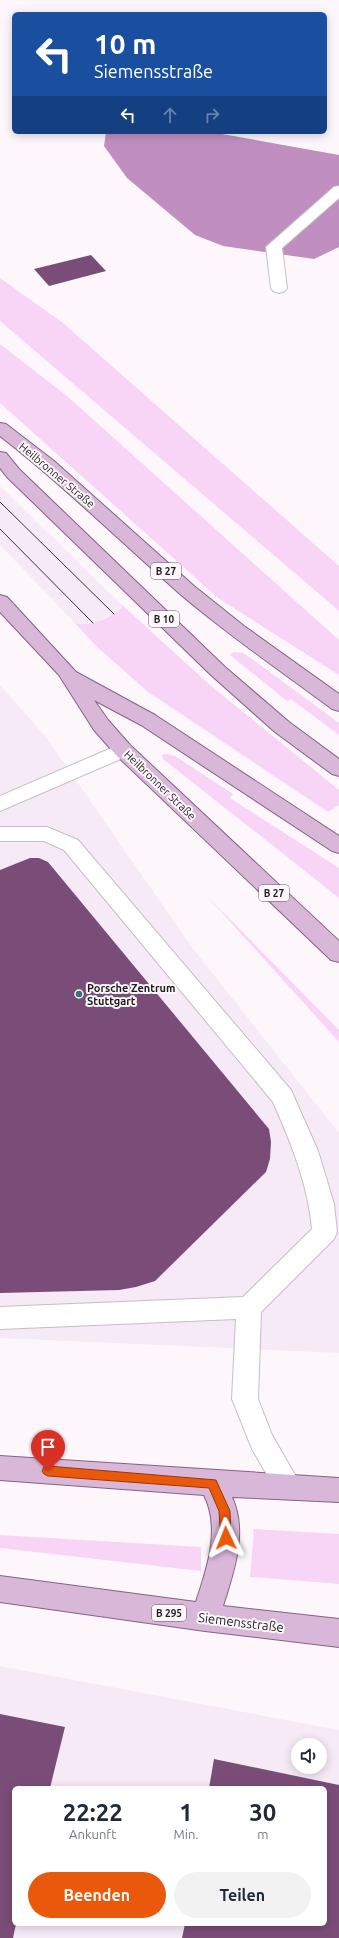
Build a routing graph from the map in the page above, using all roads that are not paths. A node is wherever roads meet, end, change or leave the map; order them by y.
1 (339, 190) edge
2 (279, 288) dead end
3 (0, 428) edge
4 (0, 457) edge
5 (0, 601) edge
6 (66, 671) junction
7 (339, 704) edge
8 (123, 750) junction
9 (339, 769) edge
10 (0, 804) edge
11 (0, 834) edge
12 (339, 846) edge
13 (339, 954) edge
14 (249, 1308) junction
15 (0, 1318) edge
16 (0, 1468) edge
17 (212, 1483) junction
18 (289, 1488) junction
19 (339, 1490) edge
20 (0, 1589) edge
21 (205, 1618) junction
22 (339, 1633) edge

1 - 2 lane
3 - 7 main road, Heilbronner Straße / B 27
4 - 9 main road, B 10
5 - 6 main road, Heilbronner Straße
6 - 8 main road, Heilbronner Straße / B 27
6 - 12 main road
8 - 10 lane
8 - 13 main road, Heilbronner Straße / B 27
11 - 14 lane
14 - 15 lane
14 - 18 lane
16 - 17 main road
17 - 18 main road
17 - 21 main road
18 - 19 main road
20 - 21 main road, Siemensstraße / B 295
21 - 22 main road, Siemensstraße / B 295

